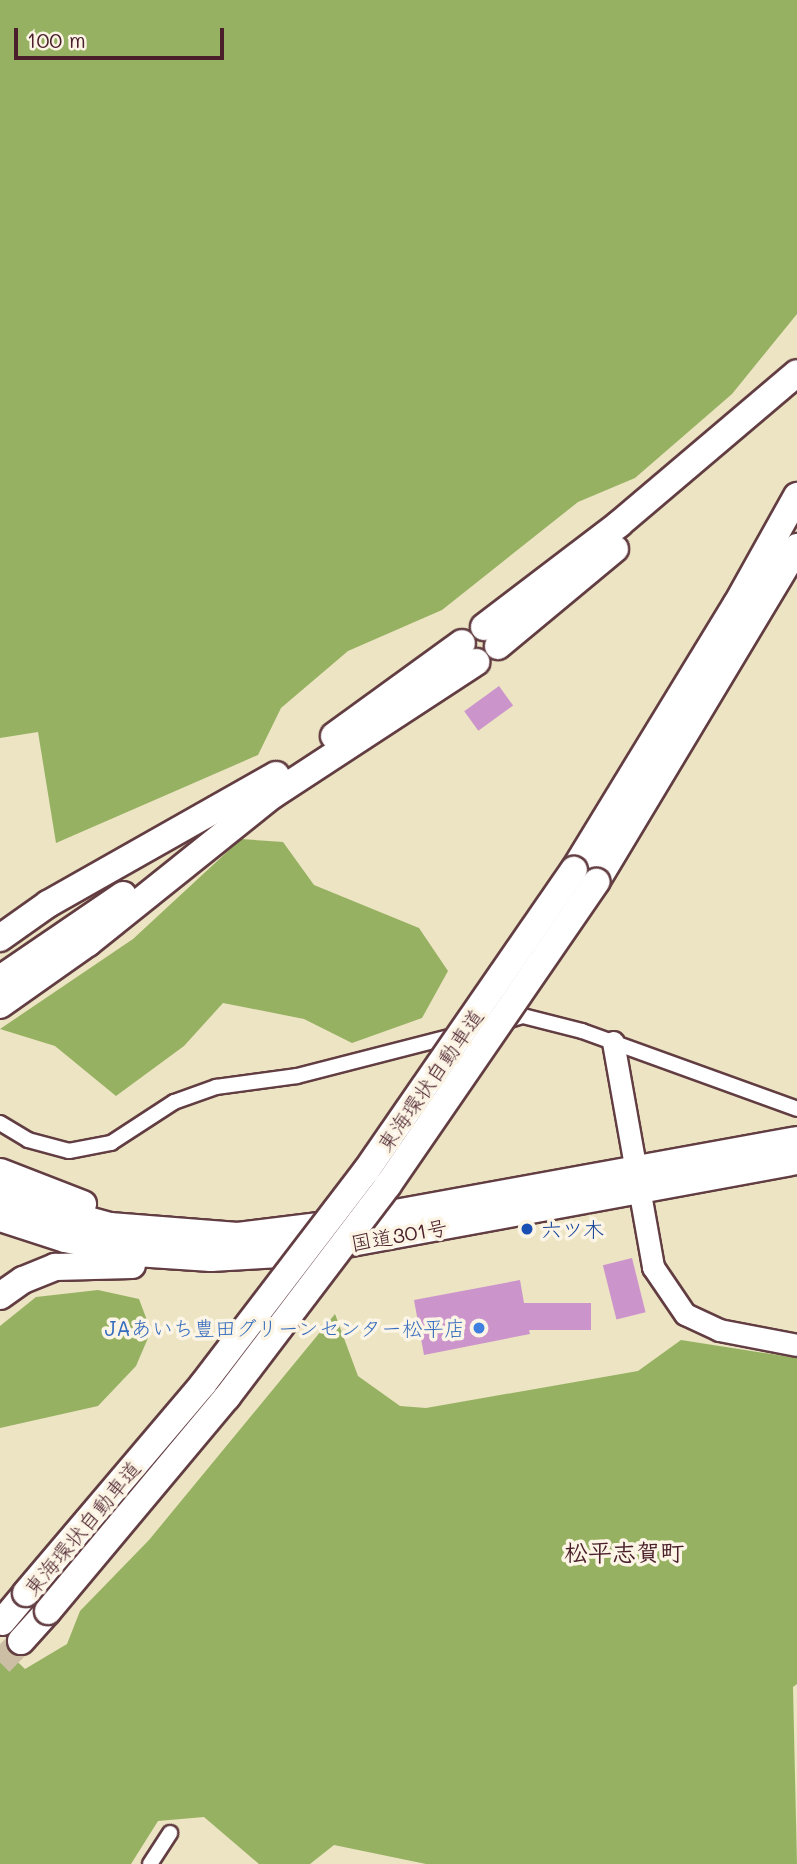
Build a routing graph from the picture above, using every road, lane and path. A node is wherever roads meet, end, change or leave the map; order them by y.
1 (797, 373) edge
2 (797, 393) edge
3 (795, 500) edge
4 (797, 547) edge
5 (469, 652) dead end
6 (269, 789) junction
7 (585, 876) junction
8 (0, 937) edge
9 (0, 961) edge
10 (0, 979) edge
11 (0, 1005) edge
12 (613, 1042) junction
13 (797, 1109) edge
14 (0, 1123) edge
15 (797, 1140) edge
16 (797, 1161) edge
17 (0, 1172) edge
18 (637, 1179) junction
19 (0, 1196) edge
20 (398, 1212) junction
21 (0, 1218) edge
22 (297, 1253) junction
23 (0, 1296) edge
24 (797, 1345) edge
25 (2, 1622) tunnel mouth
26 (22, 1641) tunnel mouth
27 (170, 1833) dead end
28 (150, 1864) edge

1 - 2 highway
3 - 7 highway, 東海環状自動車道
4 - 7 highway, 東海環状自動車道
5 - 6 highway
6 - 8 highway
6 - 9 highway
6 - 10 highway
6 - 11 highway
7 - 25 highway, 東海環状自動車道, bridge
7 - 26 highway, 東海環状自動車道, bridge
12 - 13 street
12 - 14 street
12 - 18 street
15 - 18 highway, 国道301号
16 - 18 highway, 国道301号
17 - 20 highway
18 - 20 highway, 国道301号
18 - 22 highway, 国道301号
18 - 24 street
19 - 20 highway, 国道301号
21 - 22 highway, 国道301号
22 - 23 highway
27 - 28 street

